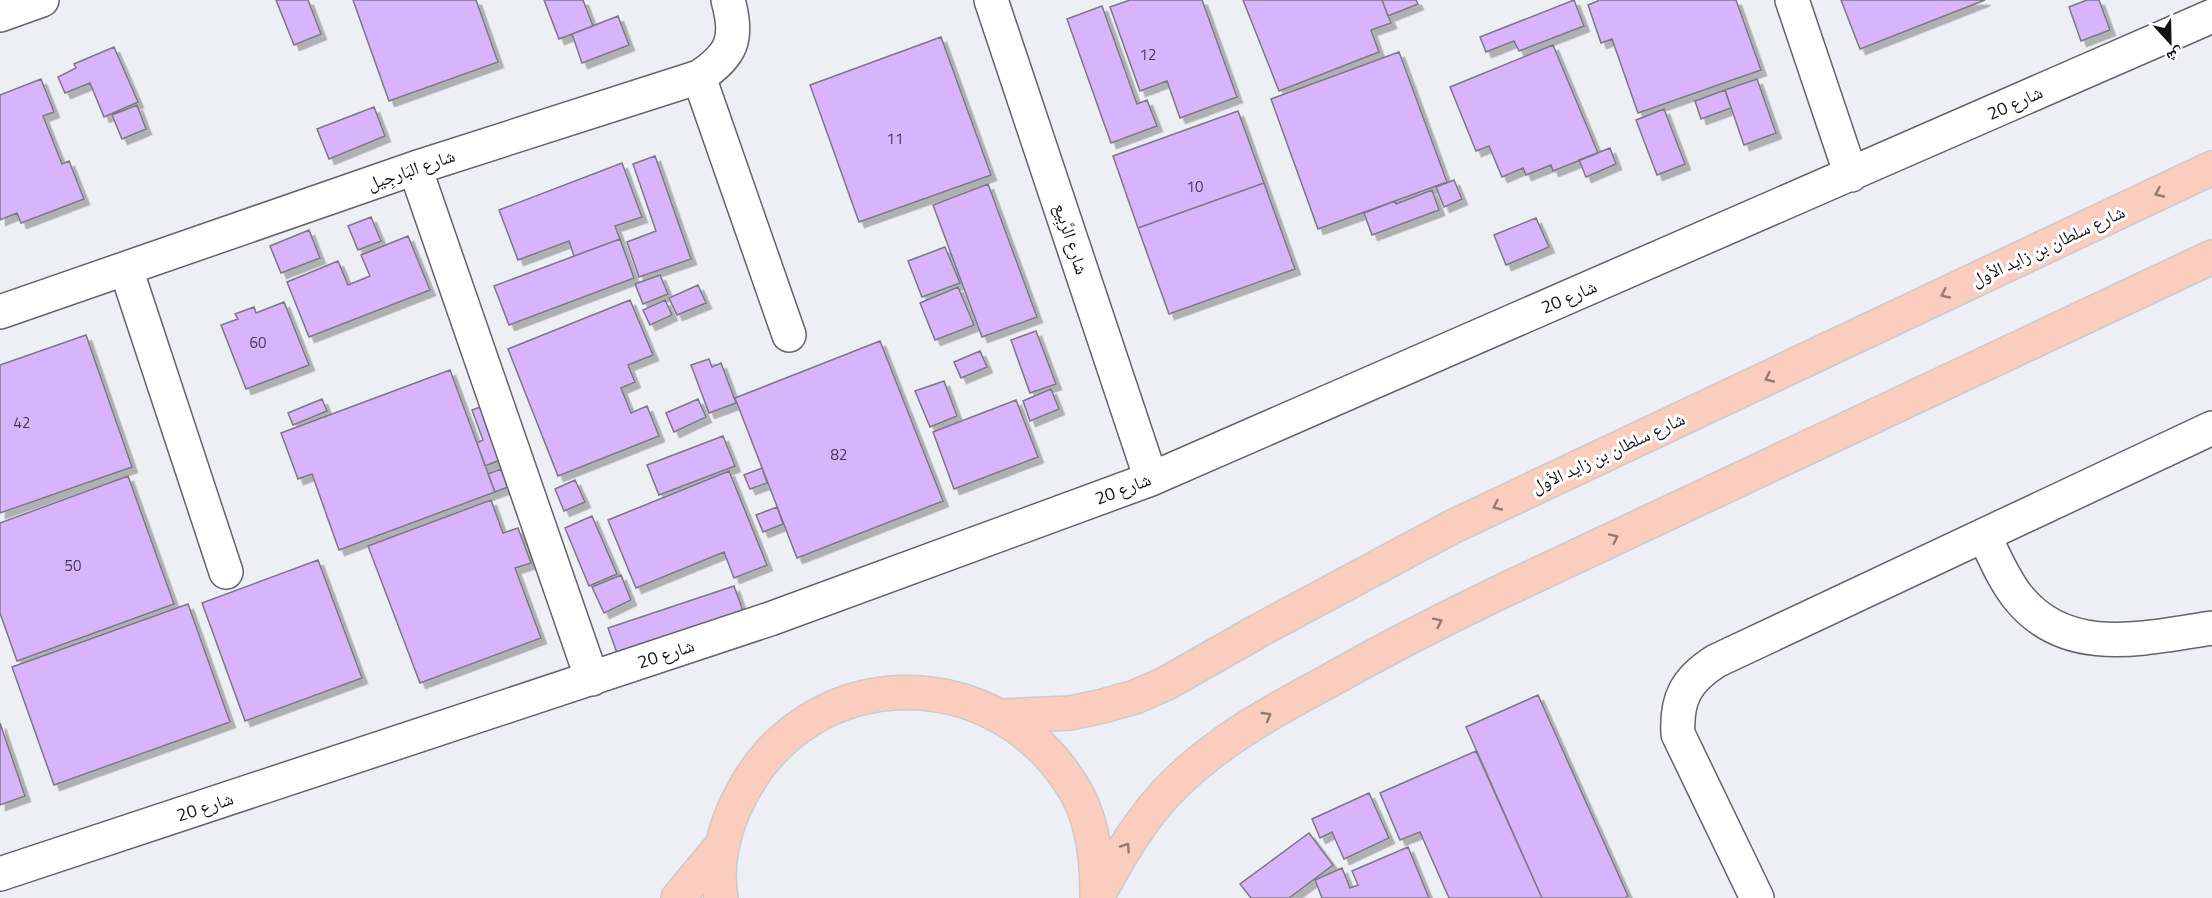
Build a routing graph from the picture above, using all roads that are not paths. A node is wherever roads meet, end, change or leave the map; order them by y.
1 (42, 0) edge
2 (728, 0) edge
3 (992, 0) edge
4 (1792, 0) edge
5 (0, 15) edge
6 (2212, 16) edge
7 (699, 77) junction
8 (415, 168) junction
9 (2212, 168) edge
10 (1851, 175) junction
11 (2212, 256) edge
12 (126, 269) junction
13 (0, 312) edge
14 (789, 335) dead end
15 (2212, 428) edge
16 (1151, 479) junction
17 (1984, 535) junction
18 (226, 572) dead end
19 (2212, 628) edge
20 (592, 679) junction
21 (1002, 717) junction
22 (722, 845) junction
23 (0, 874) edge
24 (678, 898) edge
25 (720, 898) edge
26 (1097, 898) edge
27 (1756, 898) edge

1 - 5 street
2 - 7 street, شارع البَارجِيل
3 - 16 street, شارع الرَّبِيع
4 - 10 street
6 - 10 street, شارع 20
7 - 8 street, شارع البَارجِيل
7 - 14 street
8 - 12 street, شارع البَارجِيل
8 - 20 street
9 -> 21 main road, شارع سلطان بن زايد الأول
10 - 16 street, شارع 20
26 -> 11 main road
12 - 13 street, شارع البَارجِيل
12 - 18 street
15 - 17 street
16 - 20 street, شارع 20
17 - 19 street
17 - 27 street
20 - 23 street, شارع 20
21 - 22 main road
21 - 26 main road
22 - 24 main road
22 - 25 main road

